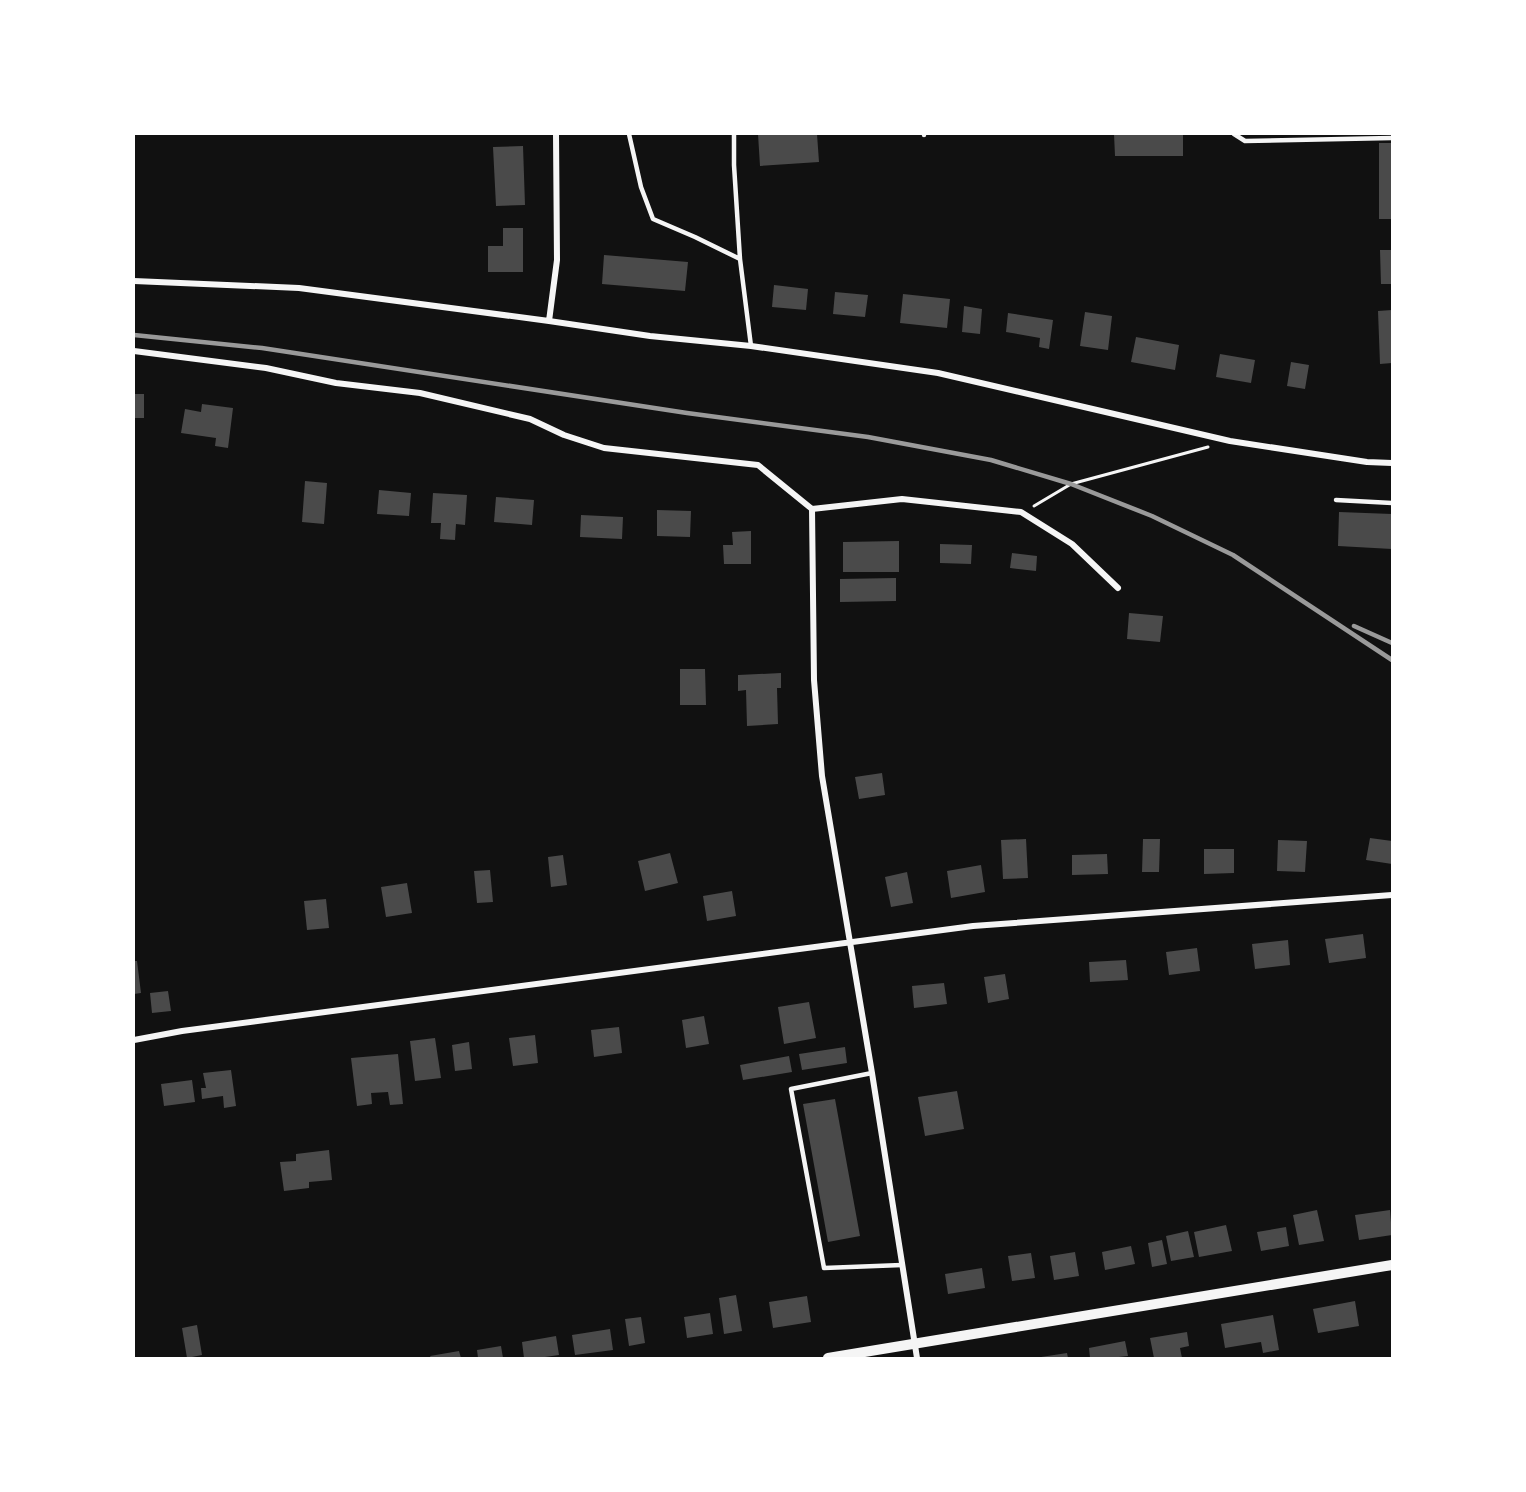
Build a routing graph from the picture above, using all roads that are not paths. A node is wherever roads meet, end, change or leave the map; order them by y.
1 (556, 134) edge
2 (629, 134) edge
3 (734, 134) edge
4 (1234, 134) edge
5 (1392, 138) edge
6 (740, 259) junction
7 (134, 281) edge
8 (549, 321) junction
9 (751, 346) junction
10 (134, 351) edge
11 (1392, 463) edge
12 (1336, 500) dead end
13 (1392, 503) edge
14 (812, 509) junction
15 (1118, 588) dead end
16 (1392, 895) edge
17 (851, 943) junction
18 (134, 1040) edge
19 (872, 1073) junction
20 (902, 1264) junction
21 (1392, 1265) edge
22 (915, 1344) junction
23 (828, 1359) edge
24 (918, 1359) edge

1 - 8 street
2 - 6 lane
3 - 6 lane
4 - 5 lane
6 - 9 lane
7 - 8 street
8 - 9 street
9 - 11 street
10 - 14 street
12 - 13 lane
14 - 15 street
14 - 17 street
16 - 17 street
17 - 18 street
17 - 19 street
19 - 20 street
19 - 20 lane
20 - 22 street
21 - 22 street
22 - 23 street
22 - 24 street

